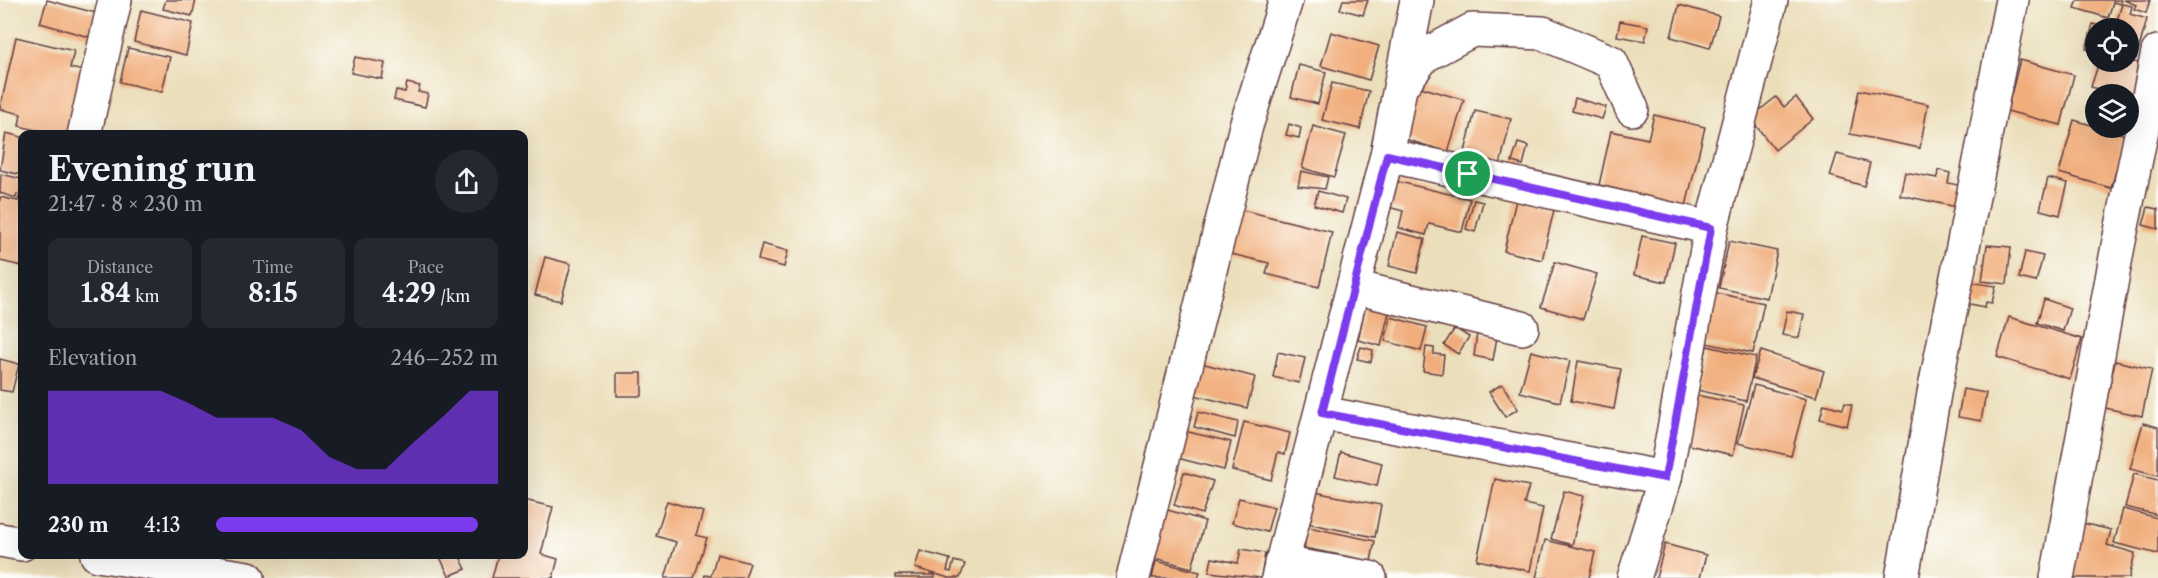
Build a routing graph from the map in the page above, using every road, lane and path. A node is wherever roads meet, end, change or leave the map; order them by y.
1 (1286, 0) edge
2 (1417, 0) edge
3 (1772, 0) edge
4 (2012, 0) edge
5 (106, 2) edge
6 (2158, 52) edge
7 (1400, 87) junction
8 (1632, 109) dead end
9 (85, 130) edge
10 (2150, 139) edge
11 (1387, 155) junction
12 (1711, 228) junction
13 (1354, 287) junction
14 (1522, 328) dead end
15 (1322, 413) junction
16 (1665, 478) junction
17 (0, 540) edge
18 (18, 543) edge
19 (123, 559) edge
20 (1279, 570) edge
21 (248, 578) edge
22 (1133, 578) edge
23 (1370, 578) edge
24 (1634, 578) edge
25 (1902, 578) edge
26 (2058, 578) edge

1 - 22 street
2 - 7 street
3 - 12 street
4 - 25 street
5 - 9 street
6 - 10 street
7 - 8 street
7 - 11 street
10 - 26 street
11 - 12 street
11 - 13 street
12 - 16 street
13 - 14 street
13 - 15 street
15 - 16 street
15 - 20 street
16 - 24 street
17 - 18 street
19 - 21 street
20 - 23 street

